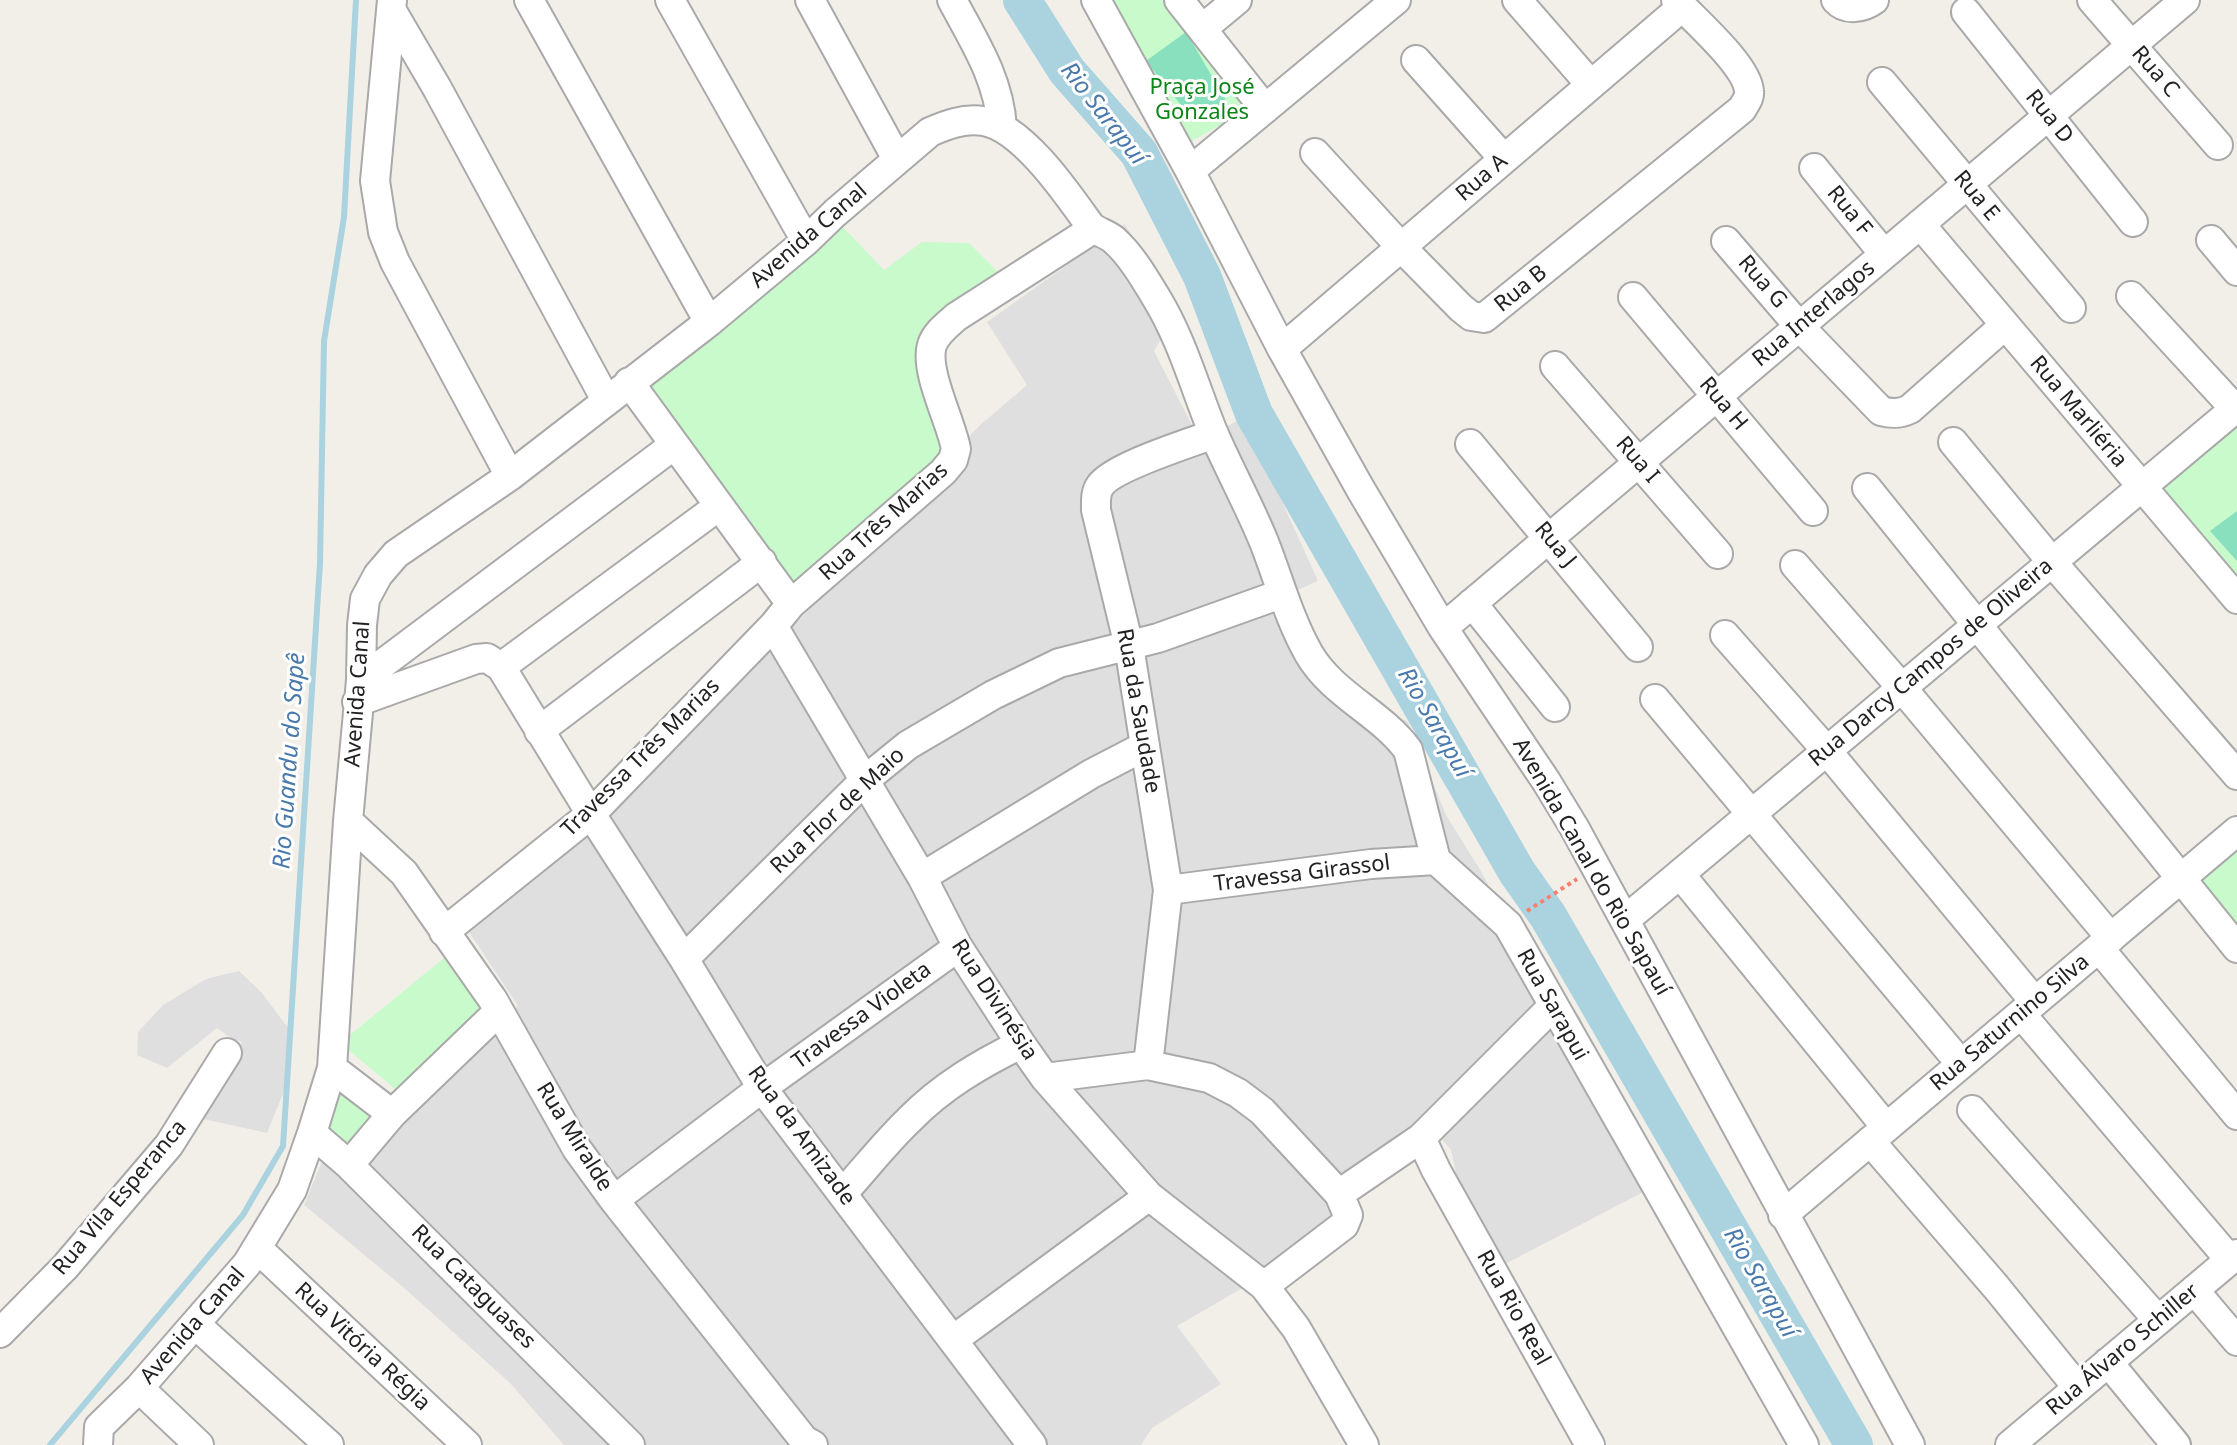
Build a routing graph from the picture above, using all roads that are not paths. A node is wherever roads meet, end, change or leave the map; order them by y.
1 (529, 0) edge
2 (670, 0) edge
3 (810, 0) edge
4 (952, 0) edge
5 (1096, 0) edge
6 (1179, 0) edge
7 (1237, 0) edge
8 (1396, 0) edge
9 (1517, 0) edge
10 (1836, 0) edge
11 (1874, 0) edge
12 (2092, 0) edge
13 (2185, 0) edge
14 (1679, 4) edge
15 (392, 5) edge
16 (1966, 12) dead end
17 (1202, 29) junction
18 (2131, 45) junction
19 (1416, 60) dead end
20 (1882, 82) dead end
21 (1591, 85) junction
22 (1265, 109) junction
23 (2047, 116) junction
24 (1002, 127) junction
25 (2218, 145) dead end
26 (1315, 153) dead end
27 (897, 159) junction
28 (1504, 159) junction
29 (1814, 168) dead end
30 (1190, 171) junction
31 (1966, 185) junction
32 (2133, 222) dead end
33 (1920, 224) junction
34 (1093, 229) junction
35 (2211, 240) dead end
36 (806, 241) junction
37 (1726, 241) dead end
38 (1401, 247) junction
39 (1884, 254) junction
40 (2237, 271) edge
41 (2131, 296) dead end
42 (1633, 297) dead end
43 (2071, 308) dead end
44 (709, 322) junction
45 (2005, 325) junction
46 (1799, 326) junction
47 (1282, 349) junction
48 (1555, 366) dead end
49 (629, 382) junction
50 (1716, 396) junction
51 (606, 400) junction
52 (2236, 408) edge
53 (1214, 434) junction
54 (1953, 442) dead end
55 (1470, 444) dead end
56 (674, 445) junction
57 (1639, 462) junction
58 (510, 476) junction
59 (2142, 487) junction
60 (1867, 488) dead end
61 (719, 506) junction
62 (1813, 511) dead end
63 (1549, 538) junction
64 (1718, 554) dead end
65 (762, 562) junction
66 (2052, 562) junction
67 (1795, 565) dead end
68 (1281, 594) junction
69 (2237, 599) edge
70 (1472, 603) junction
71 (782, 615) junction
72 (1978, 624) junction
73 (1443, 628) junction
74 (1725, 635) dead end
75 (1129, 646) junction
76 (1638, 647) dead end
77 (501, 667) junction
78 (1902, 688) junction
79 (359, 691) junction
80 (1655, 699) dead end
81 (1555, 707) dead end
82 (539, 731) junction
83 (1145, 746) junction
84 (1827, 751) junction
85 (2237, 775) edge
86 (865, 780) junction
87 (1753, 813) junction
88 (591, 814) junction
89 (348, 821) junction
90 (2237, 831) edge
91 (1436, 860) junction
92 (1680, 874) junction
93 (922, 877) junction
94 (2182, 878) junction
95 (1168, 890) junction
96 (1625, 920) junction
97 (444, 932) junction
98 (2105, 943) junction
99 (958, 947) junction
100 (2237, 948) edge
101 (684, 959) junction
102 (1552, 1007) junction
103 (2028, 1008) junction
104 (499, 1011) junction
105 (1021, 1044) junction
106 (227, 1053) dead end
107 (1961, 1064) junction
108 (1148, 1065) junction
109 (332, 1068) junction
110 (1045, 1078) junction
111 (762, 1088) junction
112 (1972, 1110) dead end
113 (392, 1114) junction
114 (2237, 1115) edge
115 (312, 1133) junction
116 (1878, 1134) junction
117 (1421, 1138) junction
118 (349, 1165) junction
119 (843, 1193) junction
120 (1339, 1194) junction
121 (1149, 1196) junction
122 (614, 1200) junction
123 (1783, 1215) junction
124 (258, 1249) junction
125 (2233, 1257) edge
126 (1264, 1286) junction
127 (2194, 1290) junction
128 (2158, 1320) junction
129 (195, 1324) junction
130 (0, 1333) edge
131 (953, 1340) junction
132 (2237, 1341) edge
133 (2108, 1362) junction
134 (139, 1388) junction
135 (2078, 1388) junction
136 (98, 1436) edge
137 (803, 1443) edge
138 (2012, 1444) edge
139 (199, 1445) edge
140 (329, 1445) edge
141 (467, 1445) edge
142 (630, 1445) edge
143 (1032, 1445) edge
144 (1364, 1445) edge
145 (1590, 1445) edge
146 (1804, 1445) edge
147 (1910, 1445) edge
148 (2176, 1445) edge

1 - 44 street
2 - 36 street
3 - 27 street
4 - 24 street
5 - 30 street, Avenida Canal do Rio Sapauí
6 - 17 street
7 - 17 street
8 - 22 street
9 - 21 street
10 - 11 street
12 - 18 street, Rua C
13 - 18 street, Rua Interlagos
14 - 21 street, Rua A
14 - 38 street, Rua B
15 - 51 street
15 - 58 street
16 - 23 street, Rua D
17 - 22 street
18 - 23 street, Rua Interlagos
18 - 25 street, Rua C
19 - 28 street
20 - 31 street, Rua E
21 - 28 street, Rua A
22 - 30 street
23 - 31 street, Rua Interlagos
23 - 32 street, Rua D
24 - 27 street, Avenida Canal
24 - 34 street
26 - 38 street, Rua B
27 - 36 street, Avenida Canal
28 - 38 street, Rua A
29 - 39 street, Rua F
30 - 47 street, Avenida Canal do Rio Sapauí
31 - 33 street, Rua Interlagos
31 - 43 street, Rua E
33 - 39 street, Rua Interlagos
33 - 45 street, Rua Marliéria
34 - 53 street
34 - 71 street, Rua Três Marias
35 - 40 street
36 - 44 street, Avenida Canal
37 - 46 street, Rua G
38 - 47 street, Rua A
39 - 46 street, Rua Interlagos
41 - 52 street
42 - 50 street, Rua H
44 - 49 street, Avenida Canal
45 - 46 street, Rua G
45 - 59 street, Rua Marliéria
46 - 50 street, Rua Interlagos
47 - 73 street, Avenida Canal do Rio Sapauí
48 - 57 street, Rua I
49 - 51 street, Avenida Canal
49 - 56 street, Rua Divinésia
50 - 57 street, Rua Interlagos
50 - 62 street, Rua H
51 - 58 street, Avenida Canal
52 - 59 street, Rua Darcy Campos de Oliveira
53 - 68 street
53 - 75 street, Rua da Saudade
54 - 66 street
55 - 63 street, Rua J
56 - 61 street, Rua Divinésia
56 - 79 street
57 - 63 street, Rua Interlagos
57 - 64 street, Rua I
58 - 79 street, Avenida Canal
59 - 66 street, Rua Darcy Campos de Oliveira
59 - 69 street, Rua Marliéria
60 - 72 street
61 - 65 street, Rua Divinésia
61 - 77 street
63 - 70 street, Rua Interlagos
63 - 76 street, Rua J
65 - 71 street, Rua Divinésia
65 - 82 street
66 - 72 street, Rua Darcy Campos de Oliveira
66 - 85 street
67 - 78 street
68 - 75 street, Rua Flor de Maio
68 - 91 street
70 - 73 street, Rua Interlagos
70 - 81 street
71 - 86 street, Rua Divinésia
71 - 88 street, Travessa Três Marias
72 - 78 street, Rua Darcy Campos de Oliveira
72 - 94 street
73 - 96 street, Avenida Canal do Rio Sapauí
74 - 84 street
75 - 83 street, Rua da Saudade
75 - 86 street, Rua Flor de Maio
77 - 79 street
77 - 82 street, Rua da Amizade
78 - 84 street, Rua Darcy Campos de Oliveira
78 - 98 street
79 - 89 street, Avenida Canal
80 - 87 street
82 - 88 street, Rua da Amizade
83 - 93 street
83 - 95 street, Rua da Saudade
84 - 87 street, Rua Darcy Campos de Oliveira
84 - 103 street
86 - 93 street, Rua Divinésia
86 - 101 street, Rua Flor de Maio
87 - 92 street, Rua Darcy Campos de Oliveira
87 - 107 street
88 - 97 street, Travessa Três Marias
88 - 101 street, Rua da Amizade
89 - 97 street, Rua Miralde
89 - 109 street, Avenida Canal
90 - 94 street, Rua Saturnino Silva
91 - 95 street, Travessa Girassol
91 - 102 street, Rua Sarapui
92 - 96 street, Rua Darcy Campos de Oliveira
92 - 116 street
93 - 99 street, Rua Divinésia
94 - 98 street, Rua Saturnino Silva
94 - 100 street
95 - 108 street, Rua da Saudade
96 - 123 street, Avenida Canal do Rio Sapauí
97 - 104 street, Rua Miralde
98 - 103 street, Rua Saturnino Silva
98 - 114 street
99 - 105 street, Rua Divinésia
99 - 111 street, Travessa Violeta
101 - 111 street, Rua da Amizade
102 - 117 street
102 - 146 street, Rua Sarapui
103 - 107 street, Rua Saturnino Silva
103 - 125 street
104 - 113 street
104 - 122 street, Rua Miralde
105 - 110 street, Rua Divinésia
105 - 119 street
106 - 130 street, Rua Vila Esperanca
107 - 116 street, Rua Saturnino Silva
108 - 110 street
108 - 120 street
109 - 113 street
109 - 115 street, Avenida Canal
110 - 121 street, Rua Divinésia
111 - 119 street, Rua da Amizade
111 - 122 street, Travessa Violeta
112 - 128 street
113 - 118 street
115 - 118 street, Rua Cataguases
115 - 124 street, Avenida Canal
116 - 123 street, Rua Saturnino Silva
116 - 135 street
117 - 120 street
117 - 145 street, Rua Rio Real
118 - 142 street, Rua Cataguases
119 - 131 street, Rua da Amizade
120 - 126 street
121 - 126 street, Rua Divinésia
121 - 131 street
122 - 137 street, Rua Miralde
123 - 147 street, Avenida Canal do Rio Sapauí
124 - 129 street, Avenida Canal
124 - 141 street, Rua Vitória Régia
125 - 127 street, Rua Álvaro Schiller
126 - 144 street, Rua Divinésia
127 - 128 street, Rua Álvaro Schiller
127 - 132 street
128 - 133 street, Rua Álvaro Schiller
129 - 134 street, Avenida Canal
129 - 140 street
131 - 143 street, Rua da Amizade
133 - 135 street, Rua Álvaro Schiller
133 - 148 street
134 - 136 street, Avenida Canal
134 - 139 street
135 - 138 street, Rua Álvaro Schiller

